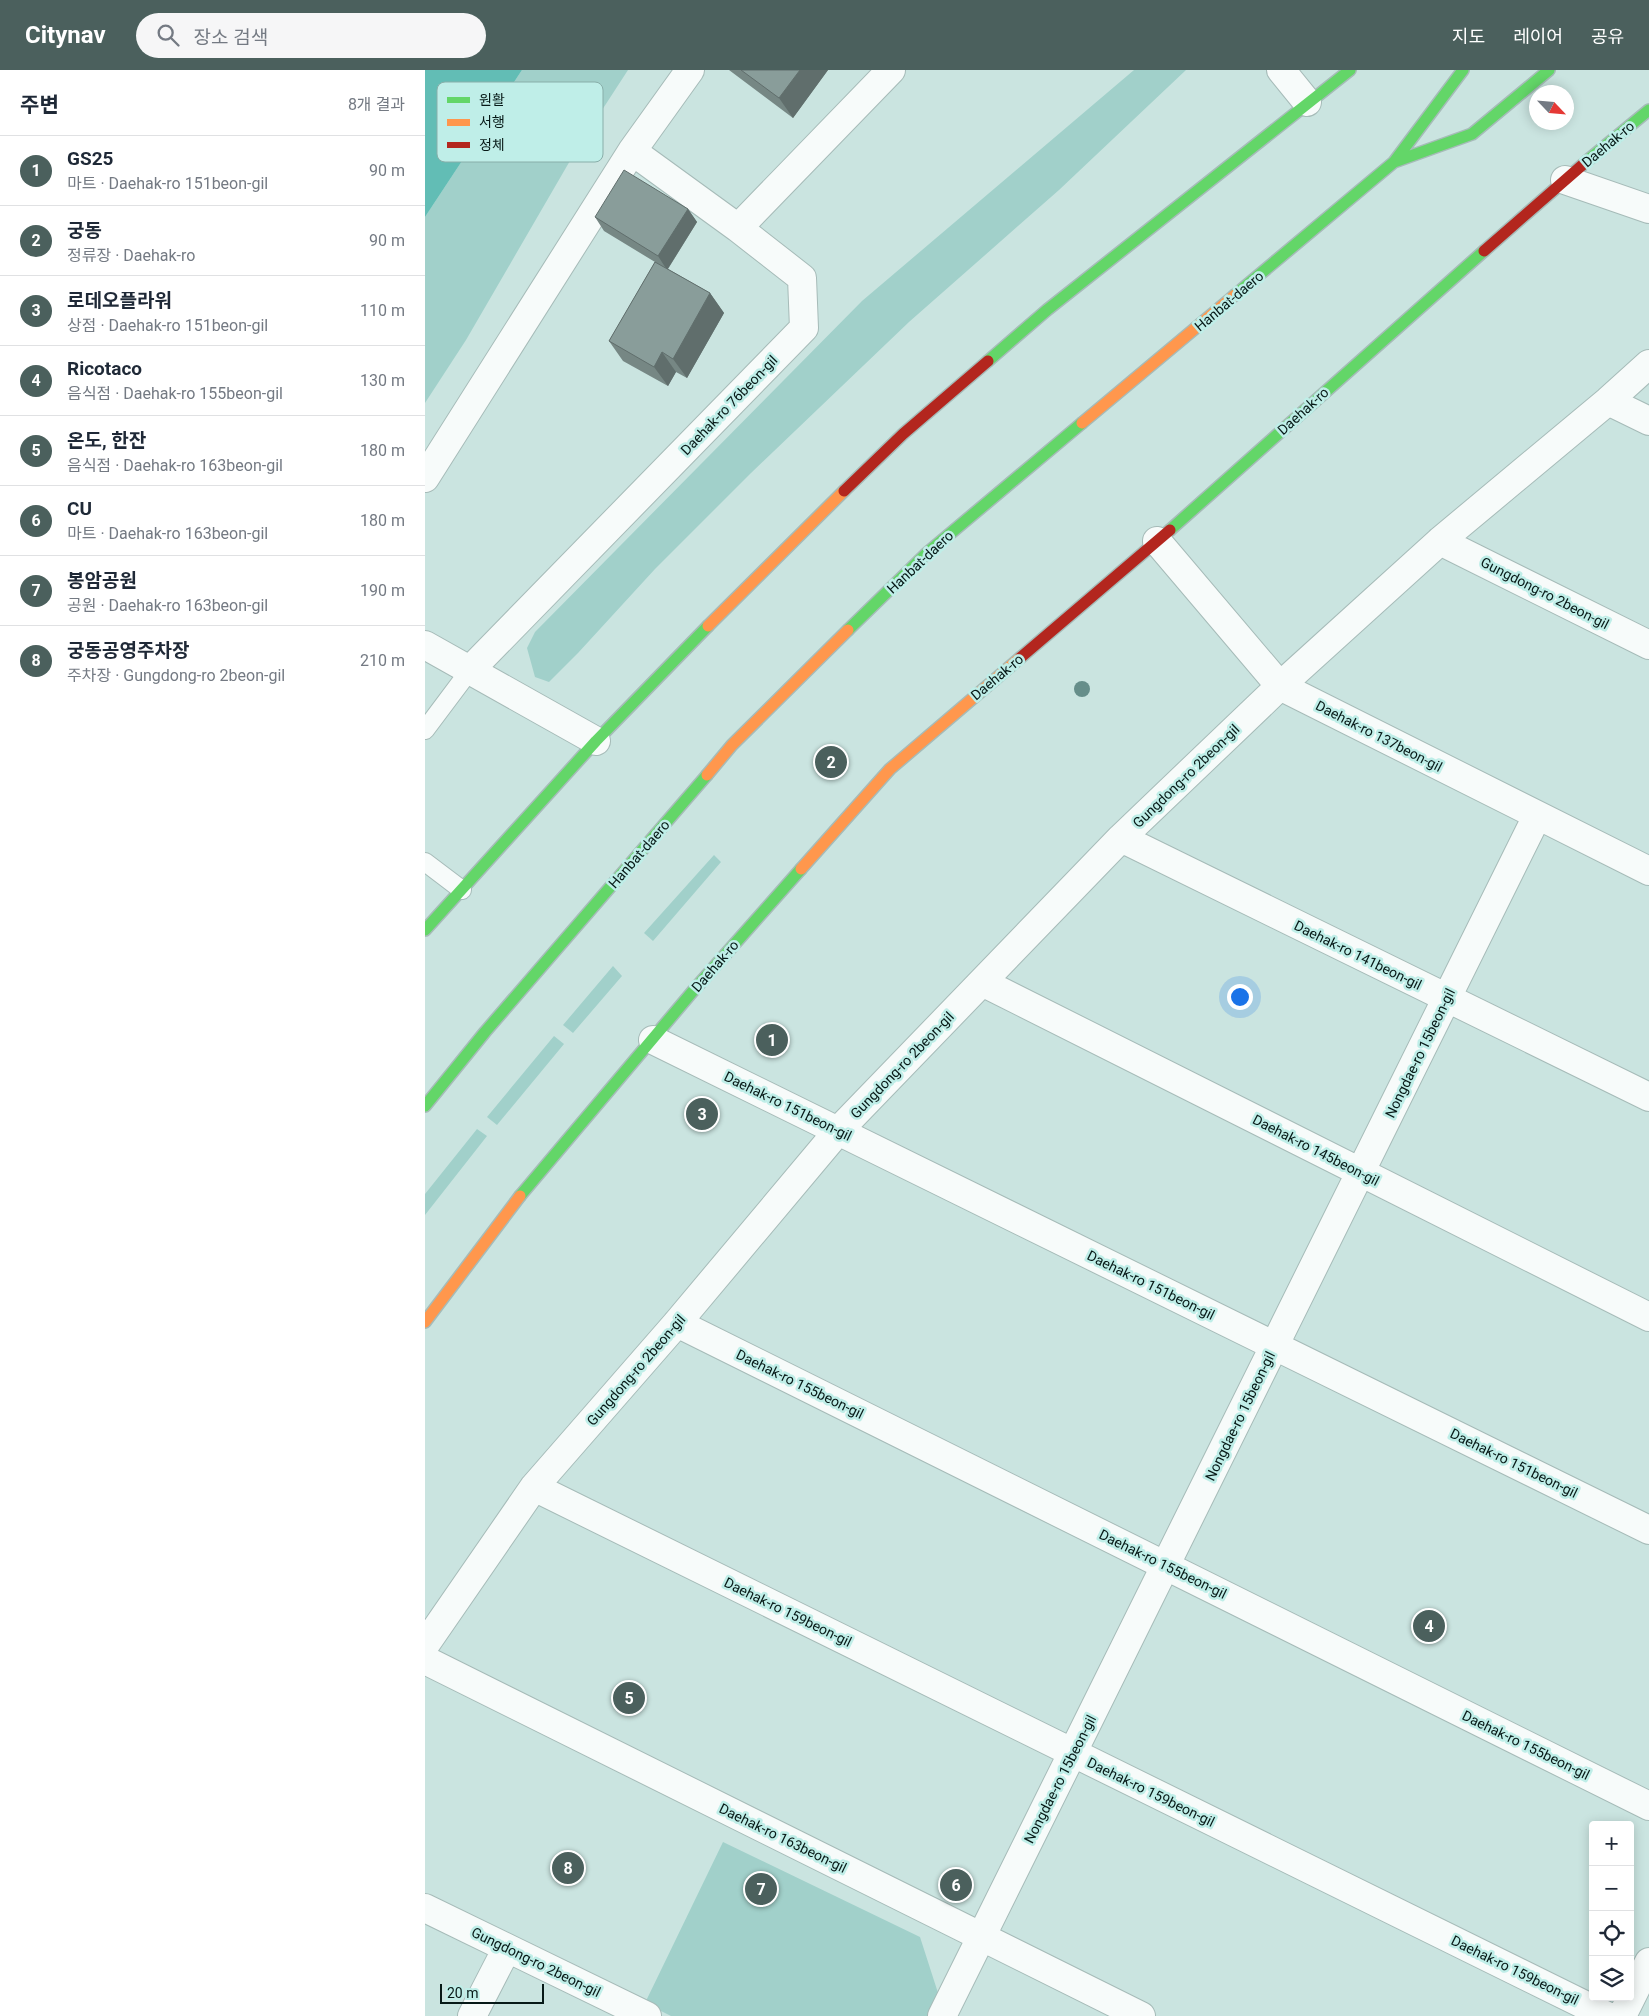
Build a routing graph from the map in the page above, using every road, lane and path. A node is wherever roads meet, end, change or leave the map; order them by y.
1 (690, 70) edge
2 (891, 70) edge
3 (1281, 70) edge
4 (1336, 70) edge
5 (1350, 70) edge
6 (1463, 70) edge
7 (1549, 70) edge
8 (1307, 102) junction
9 (1649, 110) edge
10 (632, 152) junction
11 (1394, 162) junction
12 (1565, 180) junction
13 (1649, 209) edge
14 (737, 228) junction
15 (1649, 364) edge
16 (1608, 401) junction
17 (1649, 421) edge
18 (425, 478) edge
19 (1157, 541) junction
20 (1441, 541) junction
21 (425, 645) edge
22 (1649, 645) edge
23 (470, 670) junction
24 (1279, 686) junction
25 (425, 730) edge
26 (596, 741) junction
27 (1537, 816) junction
28 (1121, 838) junction
29 (425, 862) edge
30 (1649, 871) edge
31 (461, 890) junction
32 (425, 930) edge
33 (983, 982) junction
34 (1447, 998) junction
35 (653, 1040) junction
36 (1649, 1098) edge
37 (425, 1106) edge
38 (838, 1130) junction
39 (1361, 1172) junction
40 (1649, 1316) edge
41 (425, 1322) edge
42 (677, 1322) junction
43 (1275, 1345) junction
44 (534, 1487) junction
45 (1649, 1530) edge
46 (1166, 1566) junction
47 (425, 1645) edge
48 (425, 1660) edge
49 (1074, 1753) junction
50 (1649, 1806) edge
51 (425, 1908) edge
52 (981, 1937) junction
53 (507, 1948) junction
54 (1649, 1962) edge
55 (472, 2016) edge
56 (647, 2016) edge
57 (942, 2016) edge
58 (1141, 2016) edge
59 (1607, 2016) edge
60 (1622, 2016) edge

1 - 10 street
2 - 14 street
3 - 8 street
4 - 8 main road
5 - 8 main road
6 - 11 main road, Hanbat-daero
7 - 11 main road
8 - 26 main road
9 - 12 main road, Daehak-ro
10 - 14 street, Daehak-ro 76beon-gil
10 - 18 street
11 - 37 main road, Hanbat-daero
12 - 13 street
12 - 19 main road, Daehak-ro
14 - 23 street, Daehak-ro 76beon-gil
15 - 16 street, Gungdong-ro 2beon-gil
16 - 17 street
16 - 20 street, Gungdong-ro 2beon-gil
19 - 24 street, Daehak-ro 137beon-gil
19 - 35 main road, Daehak-ro
20 - 22 street, Gungdong-ro 2beon-gil
20 - 24 street, Gungdong-ro 2beon-gil
21 - 23 street
23 - 25 lane
23 - 26 street
24 - 27 street, Daehak-ro 137beon-gil
24 - 28 street, Gungdong-ro 2beon-gil
26 - 31 main road
27 - 30 street, Daehak-ro 137beon-gil
27 - 34 street, Nongdae-ro 15beon-gil
28 - 33 street, Gungdong-ro 2beon-gil
28 - 34 street, Daehak-ro 141beon-gil
29 - 31 lane
31 - 32 main road
33 - 38 street, Gungdong-ro 2beon-gil
33 - 39 street, Daehak-ro 145beon-gil
34 - 36 street, Daehak-ro 141beon-gil
34 - 39 street, Nongdae-ro 15beon-gil
35 - 38 street, Daehak-ro 151beon-gil
35 - 41 main road, Daehak-ro
38 - 42 street, Gungdong-ro 2beon-gil
38 - 43 street, Daehak-ro 151beon-gil
39 - 40 street, Daehak-ro 145beon-gil
39 - 43 street, Nongdae-ro 15beon-gil
42 - 44 street, Gungdong-ro 2beon-gil
42 - 46 street, Daehak-ro 155beon-gil
43 - 45 street, Daehak-ro 151beon-gil
43 - 46 street, Nongdae-ro 15beon-gil
44 - 47 street, Gungdong-ro 2beon-gil
44 - 49 street, Daehak-ro 159beon-gil
46 - 49 street, Nongdae-ro 15beon-gil
46 - 50 street, Daehak-ro 155beon-gil
48 - 52 street, Daehak-ro 163beon-gil
49 - 52 street, Nongdae-ro 15beon-gil
49 - 59 street, Daehak-ro 159beon-gil
51 - 53 street, Gungdong-ro 2beon-gil
52 - 57 street, Nongdae-ro 15beon-gil
52 - 58 street, Daehak-ro 163beon-gil
53 - 55 street
53 - 56 street, Gungdong-ro 2beon-gil
54 - 60 street

